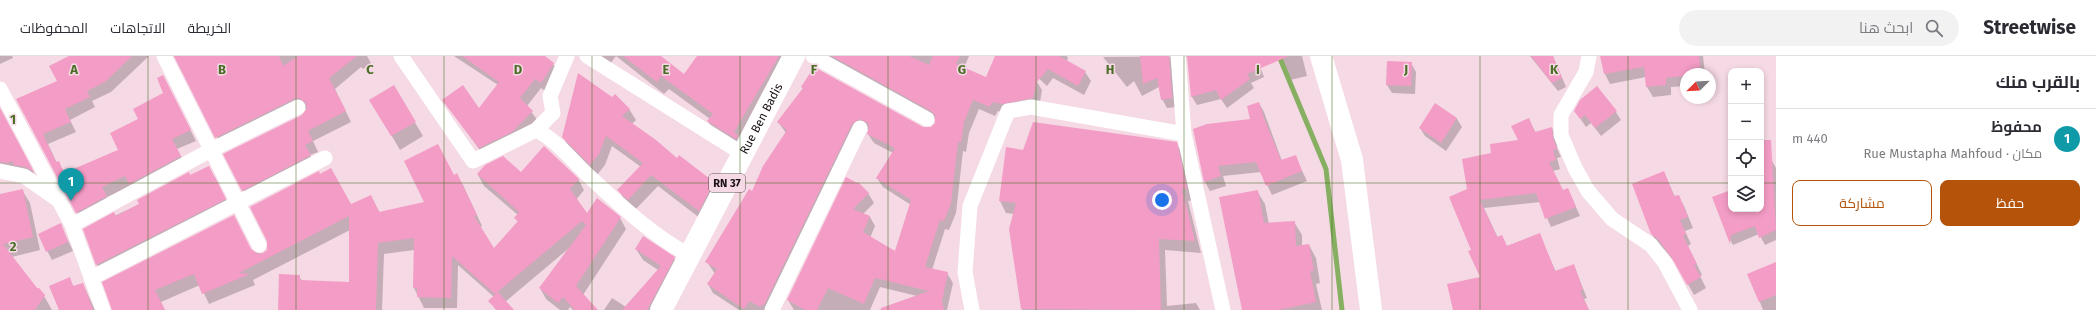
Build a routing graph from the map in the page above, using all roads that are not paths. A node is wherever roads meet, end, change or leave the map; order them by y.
1 (164, 56) edge
2 (401, 56) edge
3 (567, 56) edge
4 (587, 56) edge
5 (794, 56) edge
6 (813, 56) edge
7 (1178, 56) edge
8 (1321, 56) edge
9 (1589, 56) edge
10 (0, 89) edge
11 (298, 107) dead end
12 (927, 118) dead end
13 (860, 128) dead end
14 (536, 130) junction
15 (1184, 134) junction
16 (211, 150) junction
17 (742, 154) junction
18 (325, 158) dead end
19 (0, 170) edge
20 (59, 201) junction
21 (238, 203) junction
22 (72, 225) junction
23 (259, 245) dead end
24 (689, 255) junction
25 (91, 278) junction
26 (103, 310) edge
27 (661, 310) edge
28 (772, 310) edge
29 (972, 310) edge
30 (1223, 310) edge
31 (1371, 310) edge
32 (1690, 310) edge

1 - 16 street
2 - 14 street
3 - 14 street
4 - 17 street
5 - 17 main road, Rue Ben Badis / RN 37
6 - 12 street
7 - 15 street
8 - 31 main road
9 - 32 street
10 - 20 street
11 - 16 street
13 - 28 street
14 - 24 street
15 - 29 street
15 - 30 street
16 - 21 street
16 - 22 street
17 - 24 main road, Rue Ben Badis / RN 37
18 - 21 street
19 - 20 street
20 - 22 street
21 - 23 street
21 - 25 street
22 - 25 street
24 - 27 main road, Rue Ben Badis / RN 37
25 - 26 street

